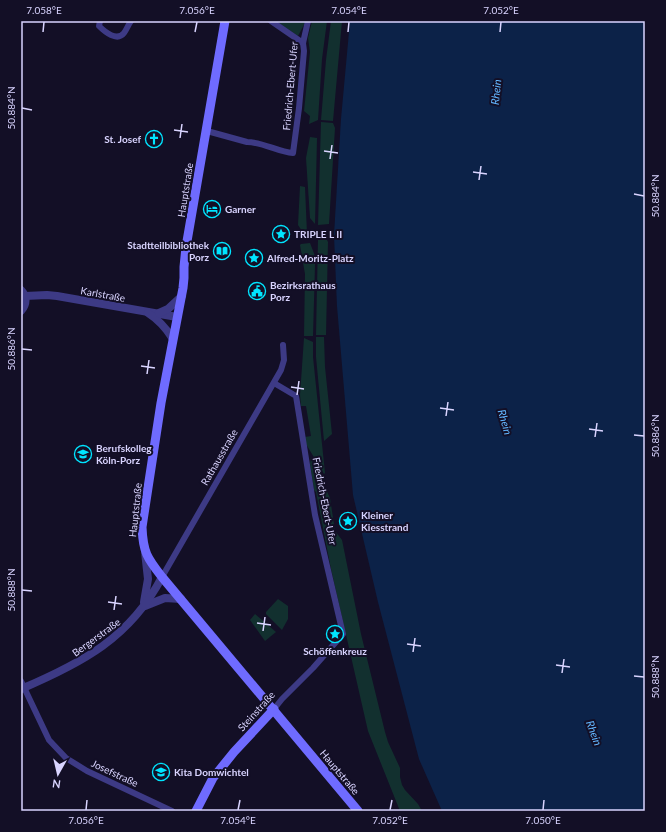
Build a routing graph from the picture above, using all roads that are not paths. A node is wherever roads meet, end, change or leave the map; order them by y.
1 (100, 21) edge
2 (225, 21) edge
3 (271, 21) edge
4 (308, 21) edge
5 (128, 22) edge
6 (303, 44) junction
7 (207, 131) junction
8 (23, 293) edge
9 (182, 296) junction
10 (21, 310) edge
11 (146, 311) junction
12 (159, 313) junction
13 (177, 317) junction
14 (173, 340) junction
15 (283, 345) dead end
16 (274, 382) junction
17 (144, 550) junction
18 (162, 577) junction
19 (182, 599) junction
20 (143, 607) junction
21 (344, 634) joint
22 (22, 686) edge
23 (274, 709) junction
24 (172, 811) edge
25 (196, 811) edge
26 (358, 811) edge

1 - 5 street
2 - 7 main road, Hauptstraße
3 - 6 street
4 - 6 street, Friedrich-Ebert-Ufer
6 - 7 street, Friedrich-Ebert-Ufer
7 - 9 main road, Hauptstraße
8 - 10 street
8 - 11 street, Karlstraße
9 - 12 street
9 - 13 main road, Hauptstraße
11 - 12 street, Karlstraße
11 - 14 street
12 - 13 street, Karlstraße
13 - 14 main road, Hauptstraße
14 - 17 main road, Hauptstraße
15 - 16 street, Rathausstraße
16 - 18 street, Rathausstraße
16 - 21 street, Friedrich-Ebert-Ufer
17 - 18 main road, Hauptstraße
17 - 20 street
18 - 19 main road, Hauptstraße
18 - 20 street, Bergerstraße
19 - 20 street
19 - 23 main road, Hauptstraße
20 - 22 street, Bergerstraße
21 - 23 street, Steinstraße
22 - 24 street, Josefstraße
23 - 25 main road, Steinstraße
23 - 26 main road, Hauptstraße

